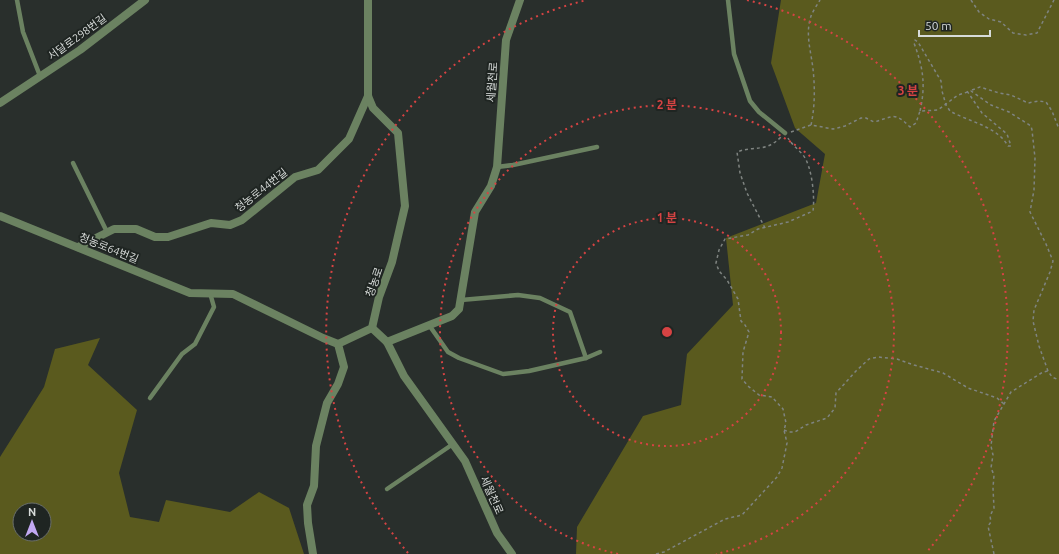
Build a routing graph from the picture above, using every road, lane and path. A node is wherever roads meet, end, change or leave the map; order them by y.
1 (17, 0) edge
2 (145, 0) edge
3 (368, 0) edge
4 (520, 0) edge
5 (728, 0) edge
6 (820, 0) edge
7 (971, 0) edge
8 (1054, 0) edge
9 (40, 76) junction
10 (967, 91) junction
11 (971, 91) junction
12 (368, 96) junction
13 (0, 103) edge
14 (946, 105) junction
15 (920, 111) junction
16 (811, 125) junction
17 (1059, 129) edge
18 (784, 133) junction
19 (597, 147) dead end
20 (73, 163) dead end
21 (497, 167) junction
22 (0, 216) edge
23 (765, 228) junction
24 (107, 232) junction
25 (78, 247) junction
26 (210, 293) junction
27 (461, 300) junction
28 (429, 325) junction
29 (372, 328) junction
30 (388, 342) junction
31 (338, 344) junction
32 (600, 352) dead end
33 (586, 358) junction
34 (1048, 371) junction
35 (1059, 380) edge
36 (150, 398) dead end
37 (1004, 404) junction
38 (784, 430) junction
39 (453, 444) junction
40 (387, 489) dead end
41 (313, 554) edge
42 (512, 554) edge
43 (656, 554) edge
44 (994, 554) edge

1 - 9 lane, 서달로298번길
2 - 9 street, 서달로298번길
3 - 12 street
4 - 21 street, 세월천로
5 - 18 lane
6 - 16 path
7 - 8 path
9 - 13 street, 서달로298번길
10 - 11 path
10 - 14 path
10 - 14 path
11 - 17 path
11 - 34 path
12 - 24 street, 청농로44번길
12 - 29 street, 청농로
14 - 15 path
14 - 15 path
15 - 16 path
16 - 18 path
18 - 23 path
18 - 23 path
19 - 21 lane
20 - 24 lane
21 - 27 street, 세월천로
22 - 25 street, 청농로64번길
23 - 38 path
24 - 25 street, 청농로44번길
25 - 26 street, 청농로64번길
26 - 31 street, 청농로64번길
26 - 36 lane
27 - 28 street, 세월천로
27 - 33 lane
28 - 30 street, 세월천로
28 - 33 lane
29 - 30 street, 세월천로
29 - 31 street
30 - 39 street, 세월천로
31 - 41 street
32 - 33 lane
34 - 35 path
34 - 37 path
37 - 38 path
37 - 44 path
38 - 43 path
39 - 40 lane
39 - 42 street, 세월천로

